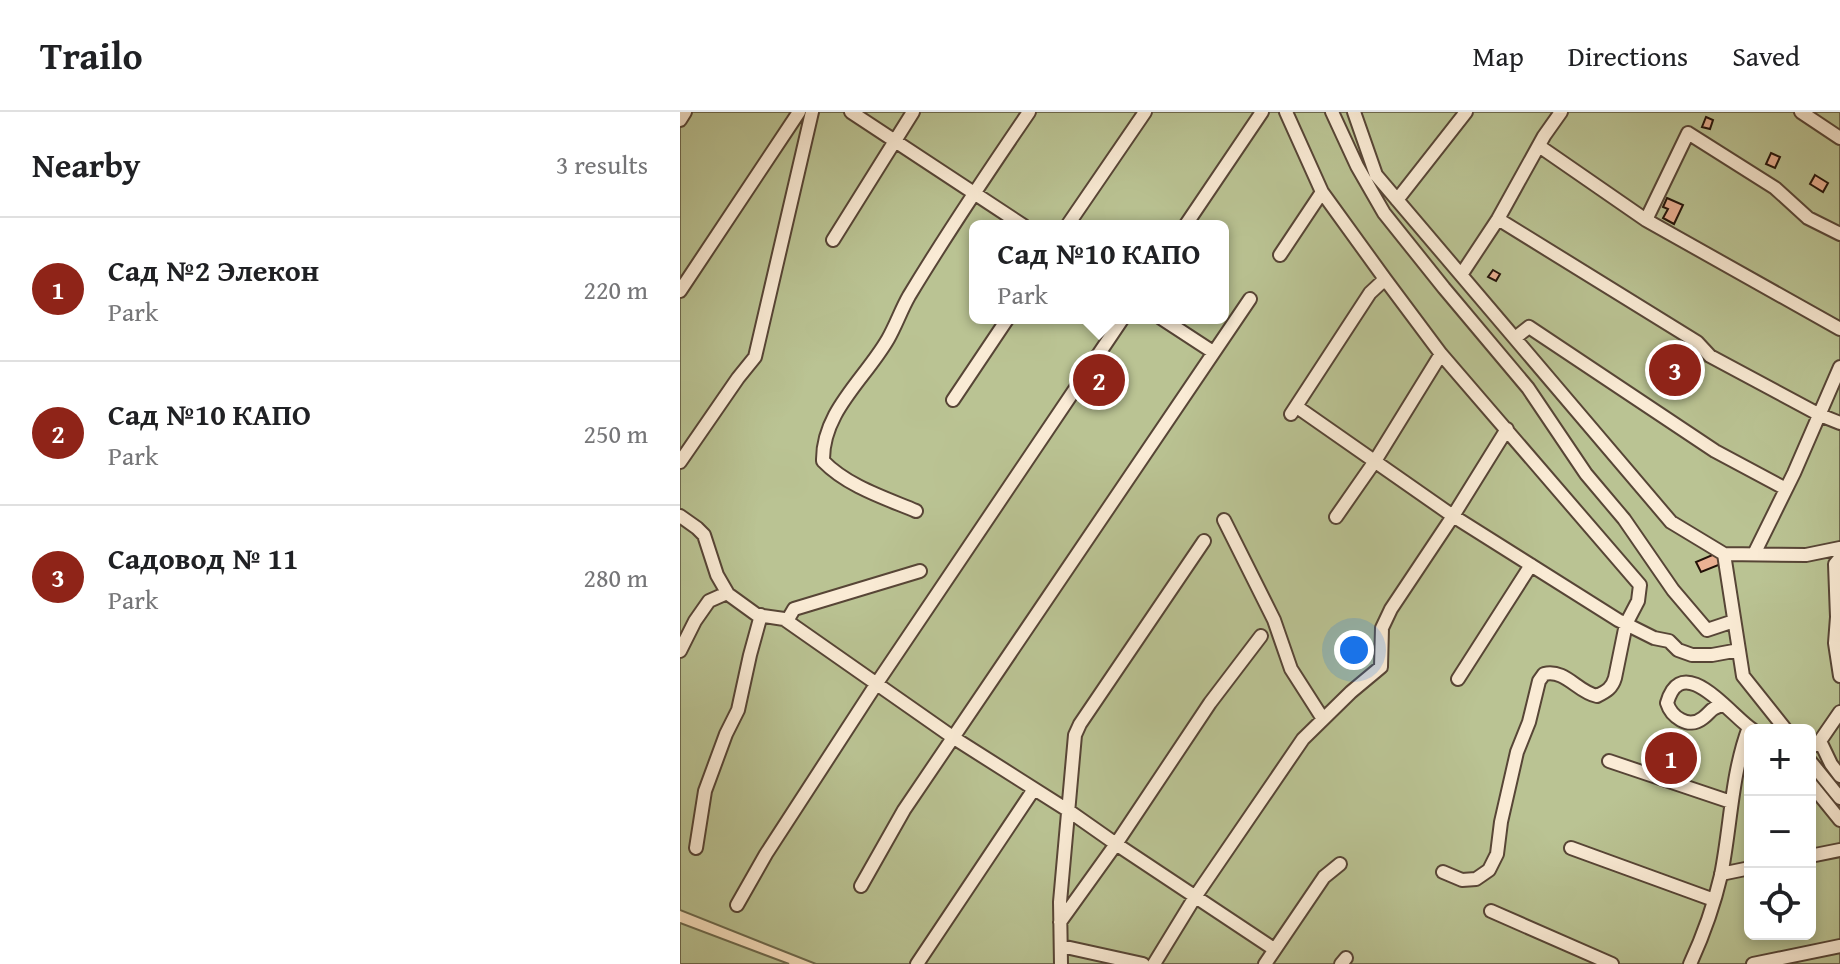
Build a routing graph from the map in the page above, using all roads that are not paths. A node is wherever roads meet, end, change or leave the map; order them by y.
1 (685, 112) edge
2 (799, 112) edge
3 (812, 112) edge
4 (851, 112) edge
5 (913, 112) edge
6 (1029, 112) edge
7 (1145, 112) edge
8 (1262, 112) edge
9 (1286, 112) edge
10 (1332, 112) edge
11 (1466, 112) edge
12 (1561, 112) edge
13 (1801, 112) edge
14 (1356, 114) edge
15 (680, 120) edge
16 (1840, 138) edge
17 (894, 141) junction
18 (1539, 146) junction
19 (1322, 192) junction
20 (974, 193) junction
21 (1397, 200) junction
22 (1498, 219) junction
23 (1015, 220) edge
24 (1071, 220) edge
25 (1189, 220) edge
26 (1646, 220) junction
27 (1840, 234) edge
28 (833, 240) dead end
29 (1280, 255) dead end
30 (1461, 275) junction
31 (1385, 279) junction
32 (680, 291) edge
33 (1250, 299) dead end
34 (1004, 324) edge
35 (1119, 324) edge
36 (1170, 324) edge
37 (1840, 329) edge
38 (1515, 338) junction
39 (1213, 352) junction
40 (1441, 354) junction
41 (1840, 367) edge
42 (953, 400) dead end
43 (1820, 415) junction
44 (1840, 423) edge
45 (1507, 429) junction
46 (1375, 461) junction
47 (680, 462) edge
48 (1786, 489) junction
49 (916, 511) dead end
50 (680, 516) edge
51 (1453, 516) junction
52 (1336, 517) dead end
53 (1224, 520) dead end
54 (1204, 541) dead end
55 (1840, 548) edge
56 (1724, 554) junction
57 (1754, 554) junction
58 (1840, 558) edge
59 (1531, 565) junction
60 (920, 571) dead end
61 (727, 593) junction
62 (761, 615) junction
63 (787, 621) junction
64 (1734, 621) junction
65 (1626, 624) junction
66 (1261, 636) dead end
67 (1739, 650) junction
68 (680, 651) edge
69 (1839, 660) edge
70 (1840, 676) edge
71 (1458, 679) dead end
72 (877, 683) junction
73 (1724, 705) dead end
74 (1840, 712) edge
75 (1323, 719) junction
76 (1745, 724) edge
77 (1781, 724) edge
78 (954, 738) junction
79 (1744, 741) edge
80 (1816, 744) edge
81 (1816, 746) edge
82 (1609, 761) dead end
83 (1836, 762) edge
84 (1816, 768) edge
85 (1840, 776) edge
86 (1034, 789) junction
87 (1816, 790) edge
88 (1840, 798) edge
89 (1731, 802) junction
90 (1069, 811) junction
91 (1840, 820) edge
92 (1116, 844) junction
93 (696, 848) dead end
94 (1571, 848) dead end
95 (1840, 850) edge
96 (1816, 855) edge
97 (1340, 864) dead end
98 (1744, 869) edge
99 (1443, 872) dead end
100 (1721, 874) junction
101 (861, 886) dead end
102 (1195, 897) junction
103 (1714, 900) junction
104 (737, 905) dead end
105 (1491, 911) dead end
106 (1060, 922) junction
107 (1061, 946) junction
108 (1840, 946) edge
109 (1274, 949) junction
110 (917, 964) edge
111 (1061, 964) edge
112 (1143, 964) edge
113 (1154, 964) edge
114 (1265, 964) edge
115 (1612, 964) edge
116 (1690, 964) edge
117 (1753, 964) edge

1 - 15 lane
2 - 32 lane
3 - 47 lane
4 - 17 lane
5 - 17 lane
6 - 20 lane
7 - 24 lane
8 - 25 lane
9 - 19 lane
10 - 64 lane
11 - 21 lane
12 - 18 lane
13 - 16 lane
14 - 21 lane
17 - 20 lane
17 - 28 lane
18 - 22 lane
18 - 26 lane
19 - 29 lane
19 - 31 lane
20 - 23 lane
20 - 49 lane
21 - 30 lane
22 - 30 lane
22 - 43 lane
26 - 27 lane
26 - 37 lane
30 - 38 lane
31 - 40 lane
31 - 46 lane
33 - 39 lane
34 - 42 lane
35 - 72 lane
36 - 39 lane
38 - 48 lane
38 - 56 lane
39 - 78 lane
40 - 45 lane
40 - 46 lane
41 - 43 lane
43 - 44 lane
43 - 48 lane
45 - 51 lane
45 - 65 lane
46 - 51 lane
46 - 52 lane
48 - 57 lane
50 - 61 lane
51 - 59 lane
51 - 75 lane
53 - 75 lane
54 - 90 lane
55 - 57 lane
56 - 57 lane
56 - 64 lane
58 - 69 lane
59 - 65 lane
59 - 71 lane
60 - 63 lane
61 - 62 lane
61 - 68 lane
62 - 63 lane
62 - 93 lane
63 - 72 lane
64 - 67 lane
65 - 67 lane
65 - 99 lane
66 - 92 lane
67 - 77 lane
69 - 70 lane
72 - 78 lane
72 - 104 lane
73 - 76 lane
74 - 80 lane
75 - 102 lane
78 - 86 lane
78 - 101 lane
79 - 89 lane
81 - 83 lane
82 - 89 lane
83 - 85 lane
84 - 88 lane
86 - 90 lane
86 - 110 lane
87 - 91 lane
89 - 100 lane
90 - 92 lane
90 - 106 lane
92 - 102 lane
92 - 106 lane
94 - 103 lane
95 - 96 lane
97 - 109 lane
98 - 100 lane
100 - 103 lane
102 - 109 lane
102 - 113 lane
103 - 116 lane
105 - 115 lane
106 - 107 lane
107 - 111 lane
107 - 112 lane
108 - 117 lane
109 - 114 lane

